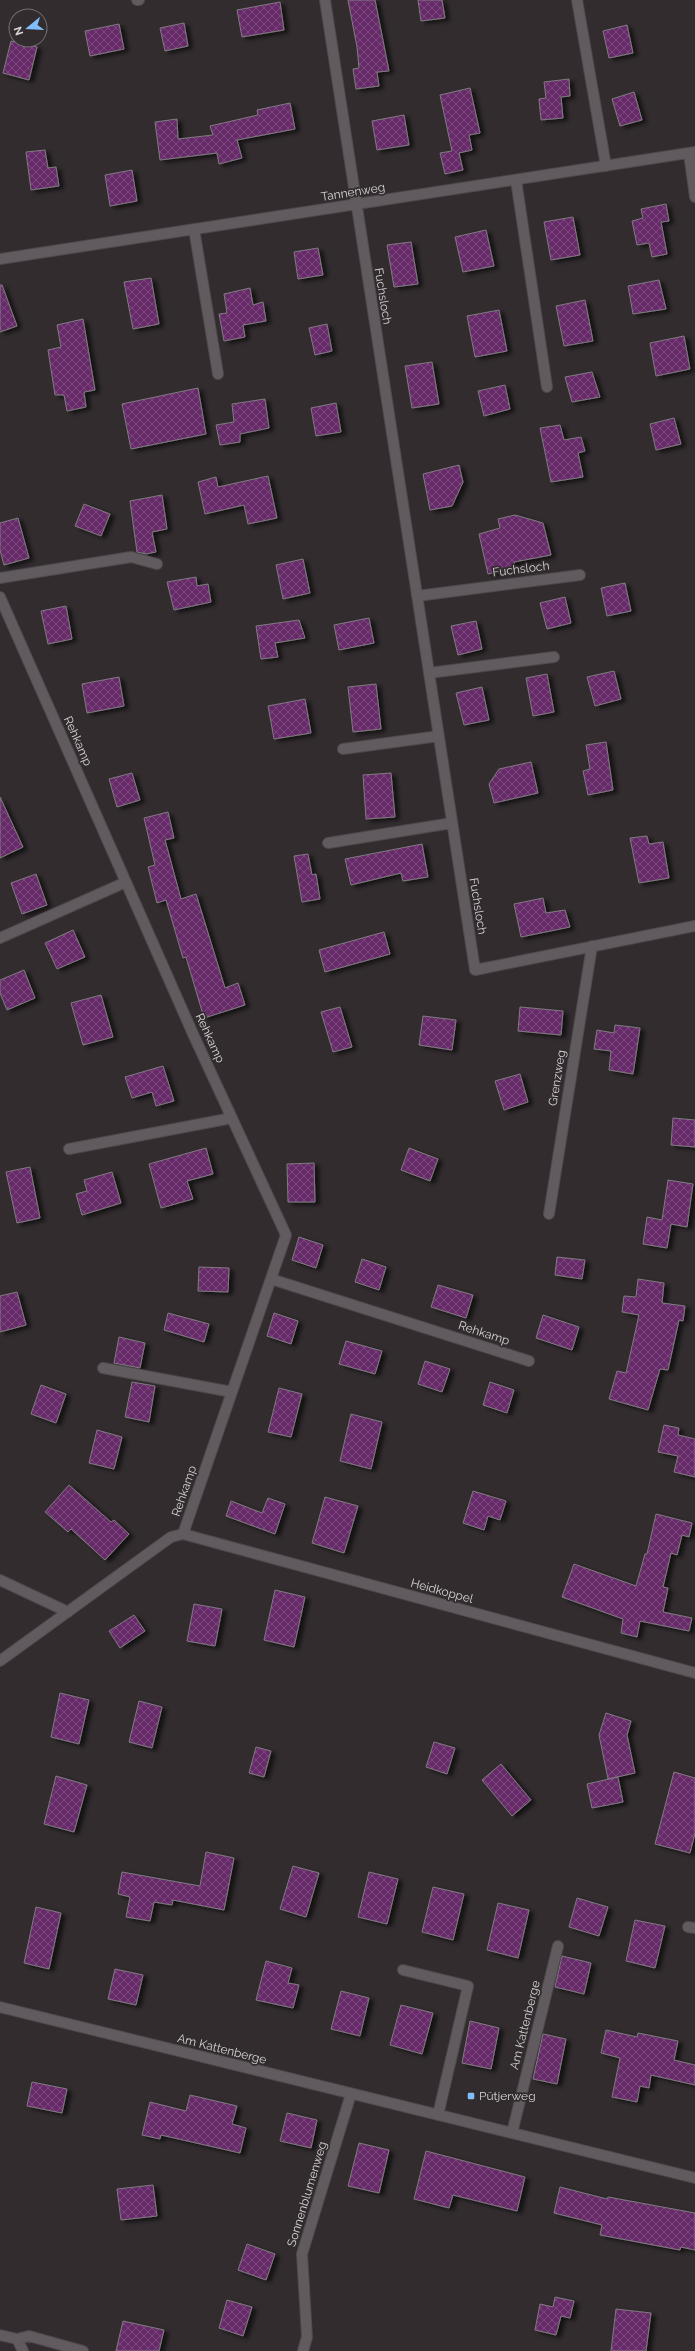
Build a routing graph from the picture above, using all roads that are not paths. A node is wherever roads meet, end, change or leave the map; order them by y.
1 (325, 0) edge
2 (576, 0) edge
3 (692, 152) edge
4 (606, 166) junction
5 (516, 180) junction
6 (695, 197) edge
7 (356, 204) junction
8 (194, 229) junction
9 (0, 259) edge
10 (218, 374) dead end
11 (547, 387) dead end
12 (157, 564) dead end
13 (580, 575) dead end
14 (0, 578) edge
15 (417, 596) junction
16 (0, 597) edge
17 (3, 611) edge
18 (554, 657) dead end
19 (429, 673) junction
20 (439, 736) junction
21 (343, 749) dead end
22 (452, 823) junction
23 (328, 843) dead end
24 (126, 882) junction
25 (695, 926) edge
26 (0, 938) edge
27 (592, 946) junction
28 (232, 1118) junction
29 (69, 1149) dead end
30 (549, 1214) dead end
31 (271, 1279) junction
32 (529, 1361) dead end
33 (103, 1368) dead end
34 (232, 1392) junction
35 (183, 1534) junction
36 (0, 1580) edge
37 (68, 1612) junction
38 (0, 1661) edge
39 (695, 1673) edge
40 (558, 1946) dead end
41 (403, 1970) dead end
42 (0, 2007) edge
43 (351, 2094) junction
44 (438, 2115) junction
45 (512, 2133) junction
46 (695, 2178) edge
47 (0, 2335) edge
48 (17, 2339) junction
49 (23, 2351) edge
50 (83, 2351) edge
51 (303, 2351) edge

1 - 7 street, Fuchsloch
2 - 4 street
3 - 4 street, Tannenweg
3 - 6 street, Tannenweg
4 - 5 street, Tannenweg
5 - 7 street, Tannenweg
5 - 11 street
7 - 8 street, Tannenweg
7 - 15 street, Fuchsloch
8 - 9 street, Tannenweg
8 - 10 street
12 - 14 street
13 - 15 street, Fuchsloch
15 - 19 street, Fuchsloch
16 - 17 street, Rehkamp
17 - 24 street, Rehkamp
18 - 19 street
19 - 20 street, Fuchsloch
20 - 21 street
20 - 22 street, Fuchsloch
22 - 23 street
22 - 27 street, Fuchsloch
24 - 26 street
24 - 28 street, Rehkamp
25 - 27 street
27 - 30 street, Grenzweg
28 - 29 street
28 - 31 street, Rehkamp
31 - 32 street, Rehkamp
31 - 34 street, Rehkamp
33 - 34 street
34 - 35 street, Rehkamp
35 - 37 street, Rehkamp
35 - 39 street, Heidkoppel
36 - 37 street
37 - 38 street, Rehkamp
40 - 45 street, Am Kattenberge
41 - 44 street
42 - 43 street, Am Kattenberge
43 - 44 street, Am Kattenberge
43 - 51 street, Sonnenblumenweg
44 - 45 street, Am Kattenberge
45 - 46 street, Am Kattenberge
47 - 48 street
48 - 49 street
48 - 50 street

